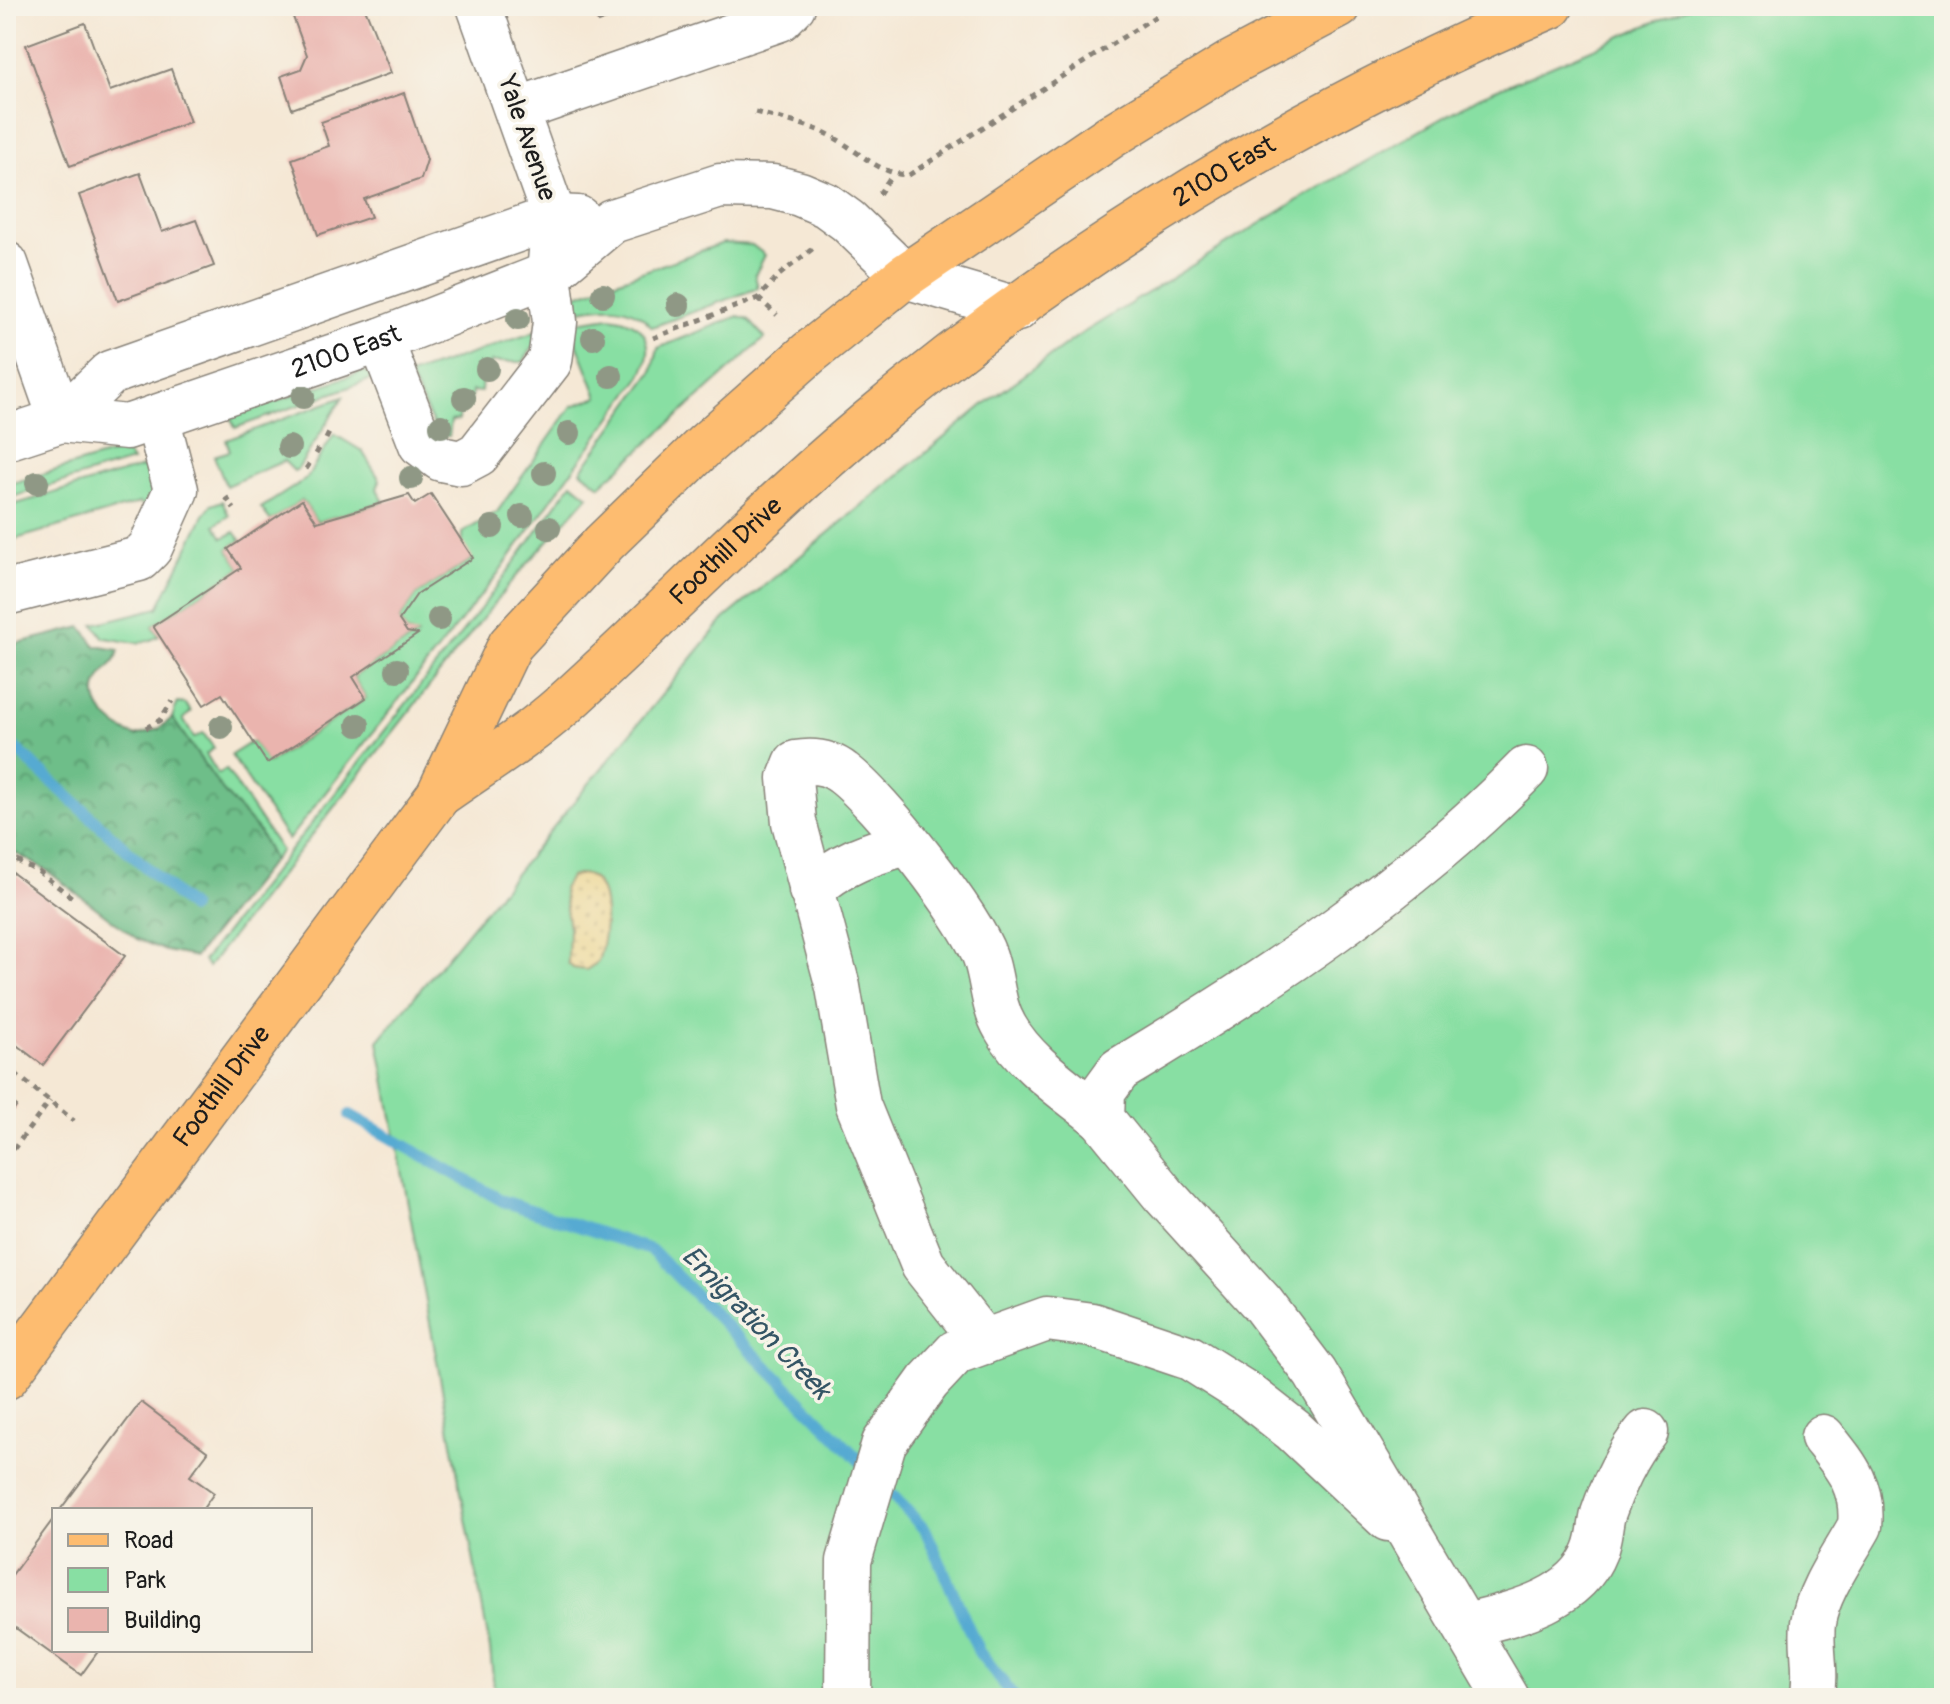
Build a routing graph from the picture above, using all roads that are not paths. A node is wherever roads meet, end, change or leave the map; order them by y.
1 (479, 6) edge
2 (793, 6) edge
3 (1339, 6) edge
4 (1551, 6) edge
5 (517, 110) junction
6 (554, 217) junction
7 (612, 221) junction
8 (6, 264) edge
9 (549, 274) junction
10 (905, 276) junction
11 (1017, 309) junction
12 (381, 340) junction
13 (157, 417) junction
14 (61, 420) junction
15 (6, 438) edge
16 (6, 593) edge
17 (1526, 769) dead end
18 (438, 796) junction
19 (906, 843) junction
20 (811, 890) junction
21 (1102, 1119) junction
22 (984, 1342) junction
23 (6, 1377) edge
24 (1646, 1432) dead end
25 (1823, 1437) dead end
26 (1414, 1542) junction
27 (1466, 1625) junction
28 (848, 1698) edge
29 (1507, 1698) edge
30 (1812, 1698) edge

1 - 5 street, Yale Avenue
2 - 5 street
3 - 10 main road
4 - 11 main road, 2100 East
5 - 6 street, Yale Avenue
6 - 7 street, 2100 East
6 - 9 street, Yale Avenue
6 - 14 street, 2100 East
7 - 9 street, 2100 East
7 - 10 street, 2100 East
8 - 14 street
9 - 12 street, 2100 East
9 - 12 street, Yale Avenue
10 - 11 street, 2100 East
10 - 18 main road, Foothill Drive
11 - 18 main road, Foothill Drive
12 - 13 street, 2100 East
13 - 14 street, 2100 East
13 - 16 street
14 - 15 street, 2100 East
17 - 21 street
18 - 23 main road, Foothill Drive
19 - 20 street
19 - 20 street
19 - 21 street
20 - 22 street
21 - 26 street
22 - 26 street
22 - 28 street
24 - 27 street
25 - 30 street
26 - 27 street
27 - 29 street

